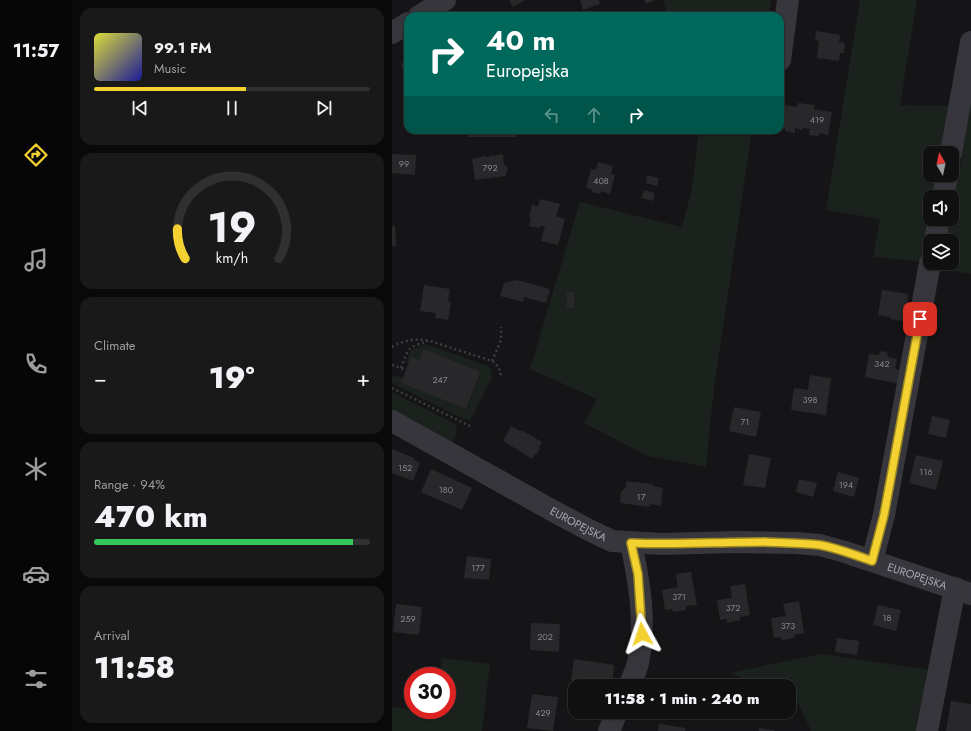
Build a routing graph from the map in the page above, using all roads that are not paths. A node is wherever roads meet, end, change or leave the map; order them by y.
1 (445, 0) edge
2 (788, 0) edge
3 (426, 12) edge
4 (404, 26) edge
5 (784, 30) edge
6 (392, 33) edge
7 (971, 42) edge
8 (952, 146) edge
9 (929, 270) edge
10 (392, 421) edge
11 (631, 543) junction
12 (872, 561) junction
13 (963, 591) edge
14 (631, 679) edge
15 (614, 719) edge
16 (609, 731) edge
17 (927, 731) edge

1 - 3 street
2 - 5 street
4 - 6 street
7 - 8 street
9 - 12 street
10 - 11 street, EUROPEJSKA
11 - 12 street, EUROPEJSKA
11 - 14 street
12 - 13 street, EUROPEJSKA
13 - 17 street
15 - 16 street

